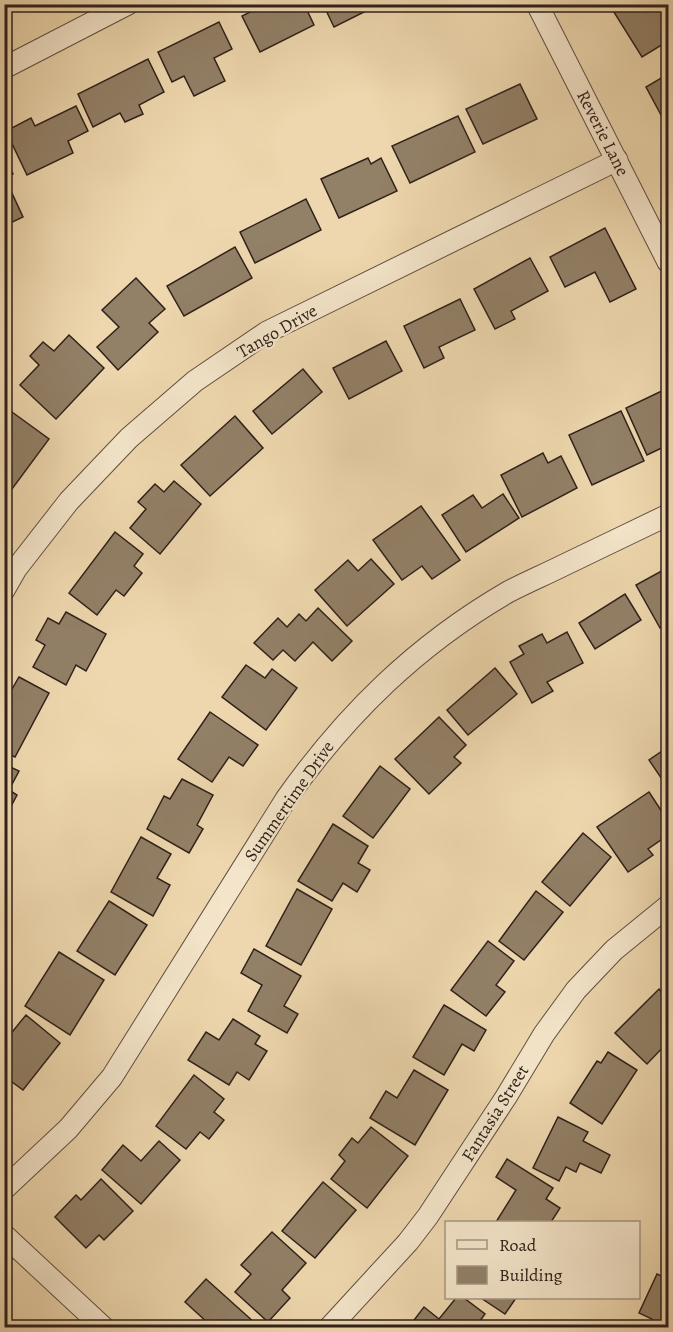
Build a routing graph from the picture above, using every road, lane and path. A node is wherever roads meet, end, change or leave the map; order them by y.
1 (128, 4) edge
2 (537, 4) edge
3 (4, 68) edge
4 (616, 160) junction
5 (669, 262) edge
6 (669, 514) edge
7 (4, 590) edge
8 (669, 906) edge
9 (4, 1189) edge
10 (4, 1235) edge
11 (104, 1328) edge
12 (329, 1328) edge

1 - 3 street
2 - 4 street, Reverie Lane
4 - 5 street, Reverie Lane
4 - 7 street, Tango Drive
6 - 9 street, Summertime Drive
8 - 12 street, Fantasia Street
10 - 11 street

